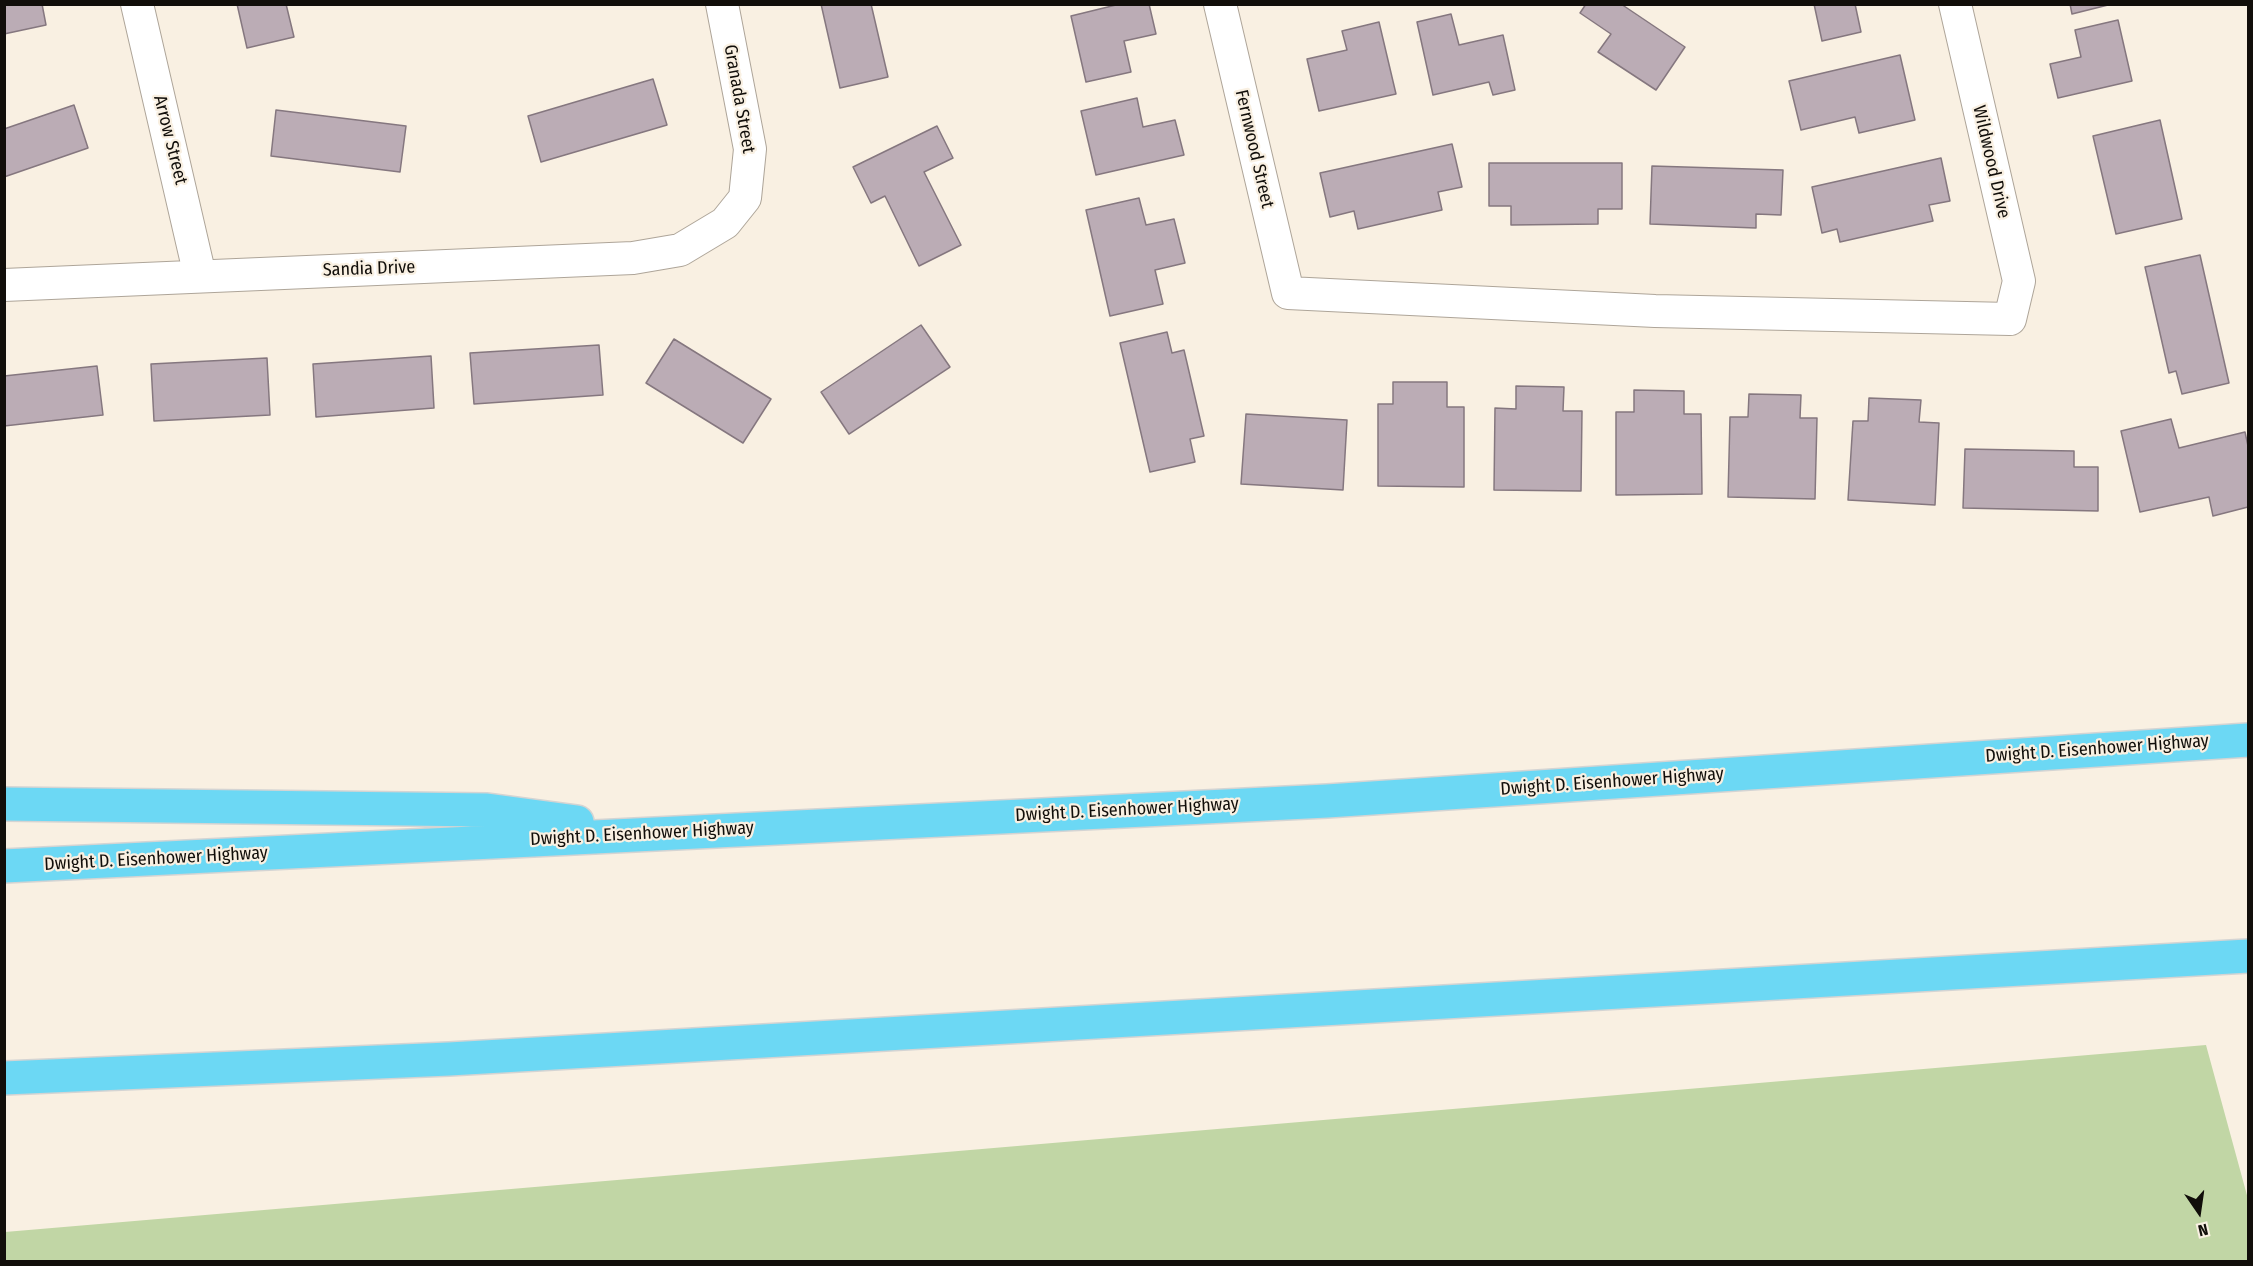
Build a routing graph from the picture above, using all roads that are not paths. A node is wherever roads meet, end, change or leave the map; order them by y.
1 (137, 4) edge
2 (722, 4) edge
3 (1220, 4) edge
4 (1955, 4) edge
5 (725, 223) joint
6 (200, 276) junction
7 (4, 285) edge
8 (2010, 319) joint
9 (2248, 740) edge
10 (4, 804) edge
11 (653, 832) junction
12 (4, 866) edge
13 (2248, 956) edge
14 (4, 1078) edge

1 - 6 street, Arrow Street
2 - 5 street, Granada Street
3 - 8 street, Fernwood Street
4 - 8 street, Wildwood Drive
5 - 6 street, Sandia Drive
6 - 7 street, Sandia Drive
9 - 11 highway, Dwight D. Eisenhower Highway
10 - 11 highway
11 - 12 highway, Dwight D. Eisenhower Highway
13 - 14 highway

